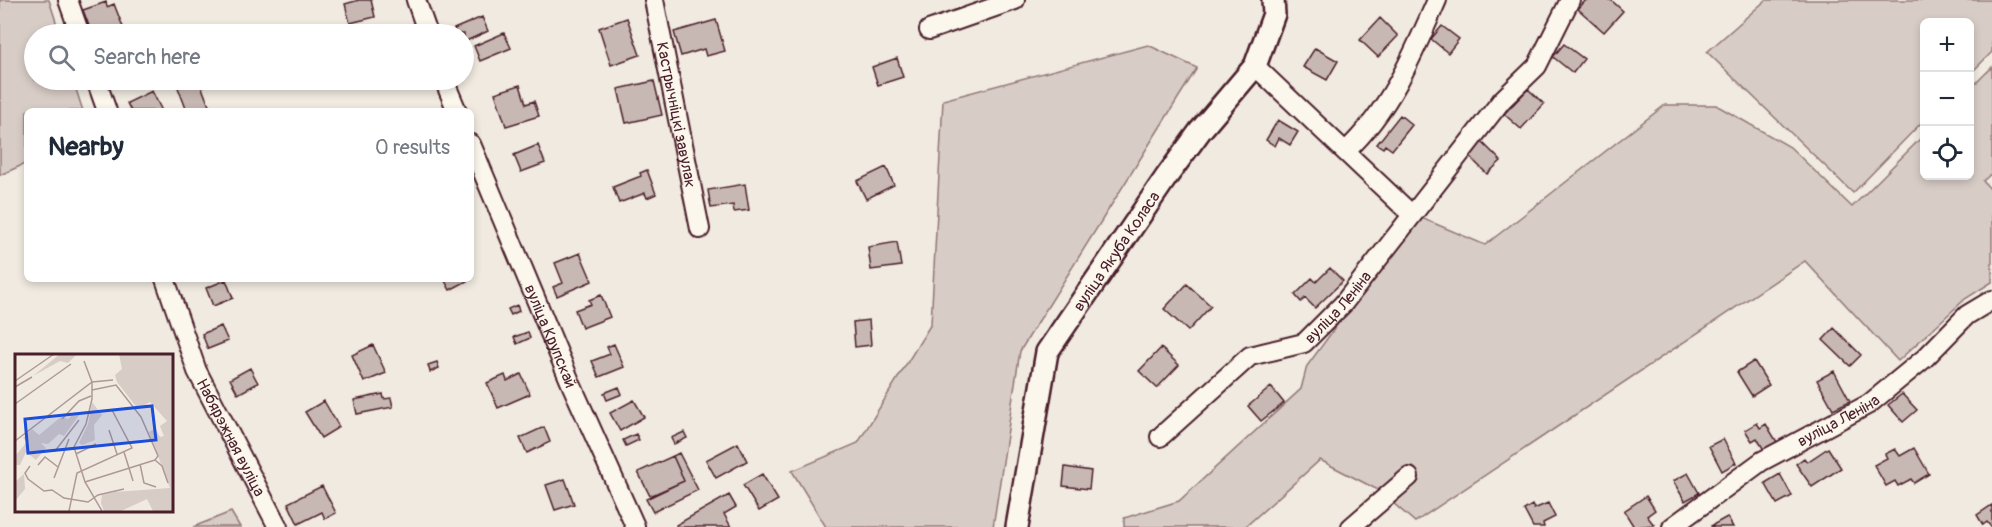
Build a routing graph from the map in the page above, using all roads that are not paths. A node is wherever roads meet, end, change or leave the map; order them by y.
1 (68, 0) edge
2 (416, 0) edge
3 (654, 0) edge
4 (1015, 0) edge
5 (1273, 0) edge
6 (1437, 0) edge
7 (1570, 0) edge
8 (76, 24) edge
9 (424, 24) edge
10 (929, 30) dead end
11 (1255, 66) junction
12 (99, 90) edge
13 (448, 90) edge
14 (105, 108) edge
15 (456, 108) edge
16 (474, 151) edge
17 (1346, 151) junction
18 (1412, 214) junction
19 (700, 229) dead end
20 (166, 282) edge
21 (1992, 300) edge
22 (1160, 437) dead end
23 (1409, 477) dead end
24 (635, 526) edge
25 (278, 527) edge
26 (1017, 527) edge
27 (1351, 527) edge
28 (1672, 527) edge

1 - 8 street
2 - 9 street
3 - 19 street, Кастрычніцкі завулак
4 - 10 street
5 - 11 street, вуліца Якуба Коласа
6 - 17 street
7 - 18 street, вуліца Леніна
11 - 17 street
11 - 26 street, вуліца Якуба Коласа
12 - 14 street
13 - 15 street
16 - 24 street, вуліца Крупскай
17 - 18 street
18 - 22 street, вуліца Леніна
20 - 25 street, Набярэжная вуліца
21 - 28 street, вуліца Леніна
23 - 27 street

